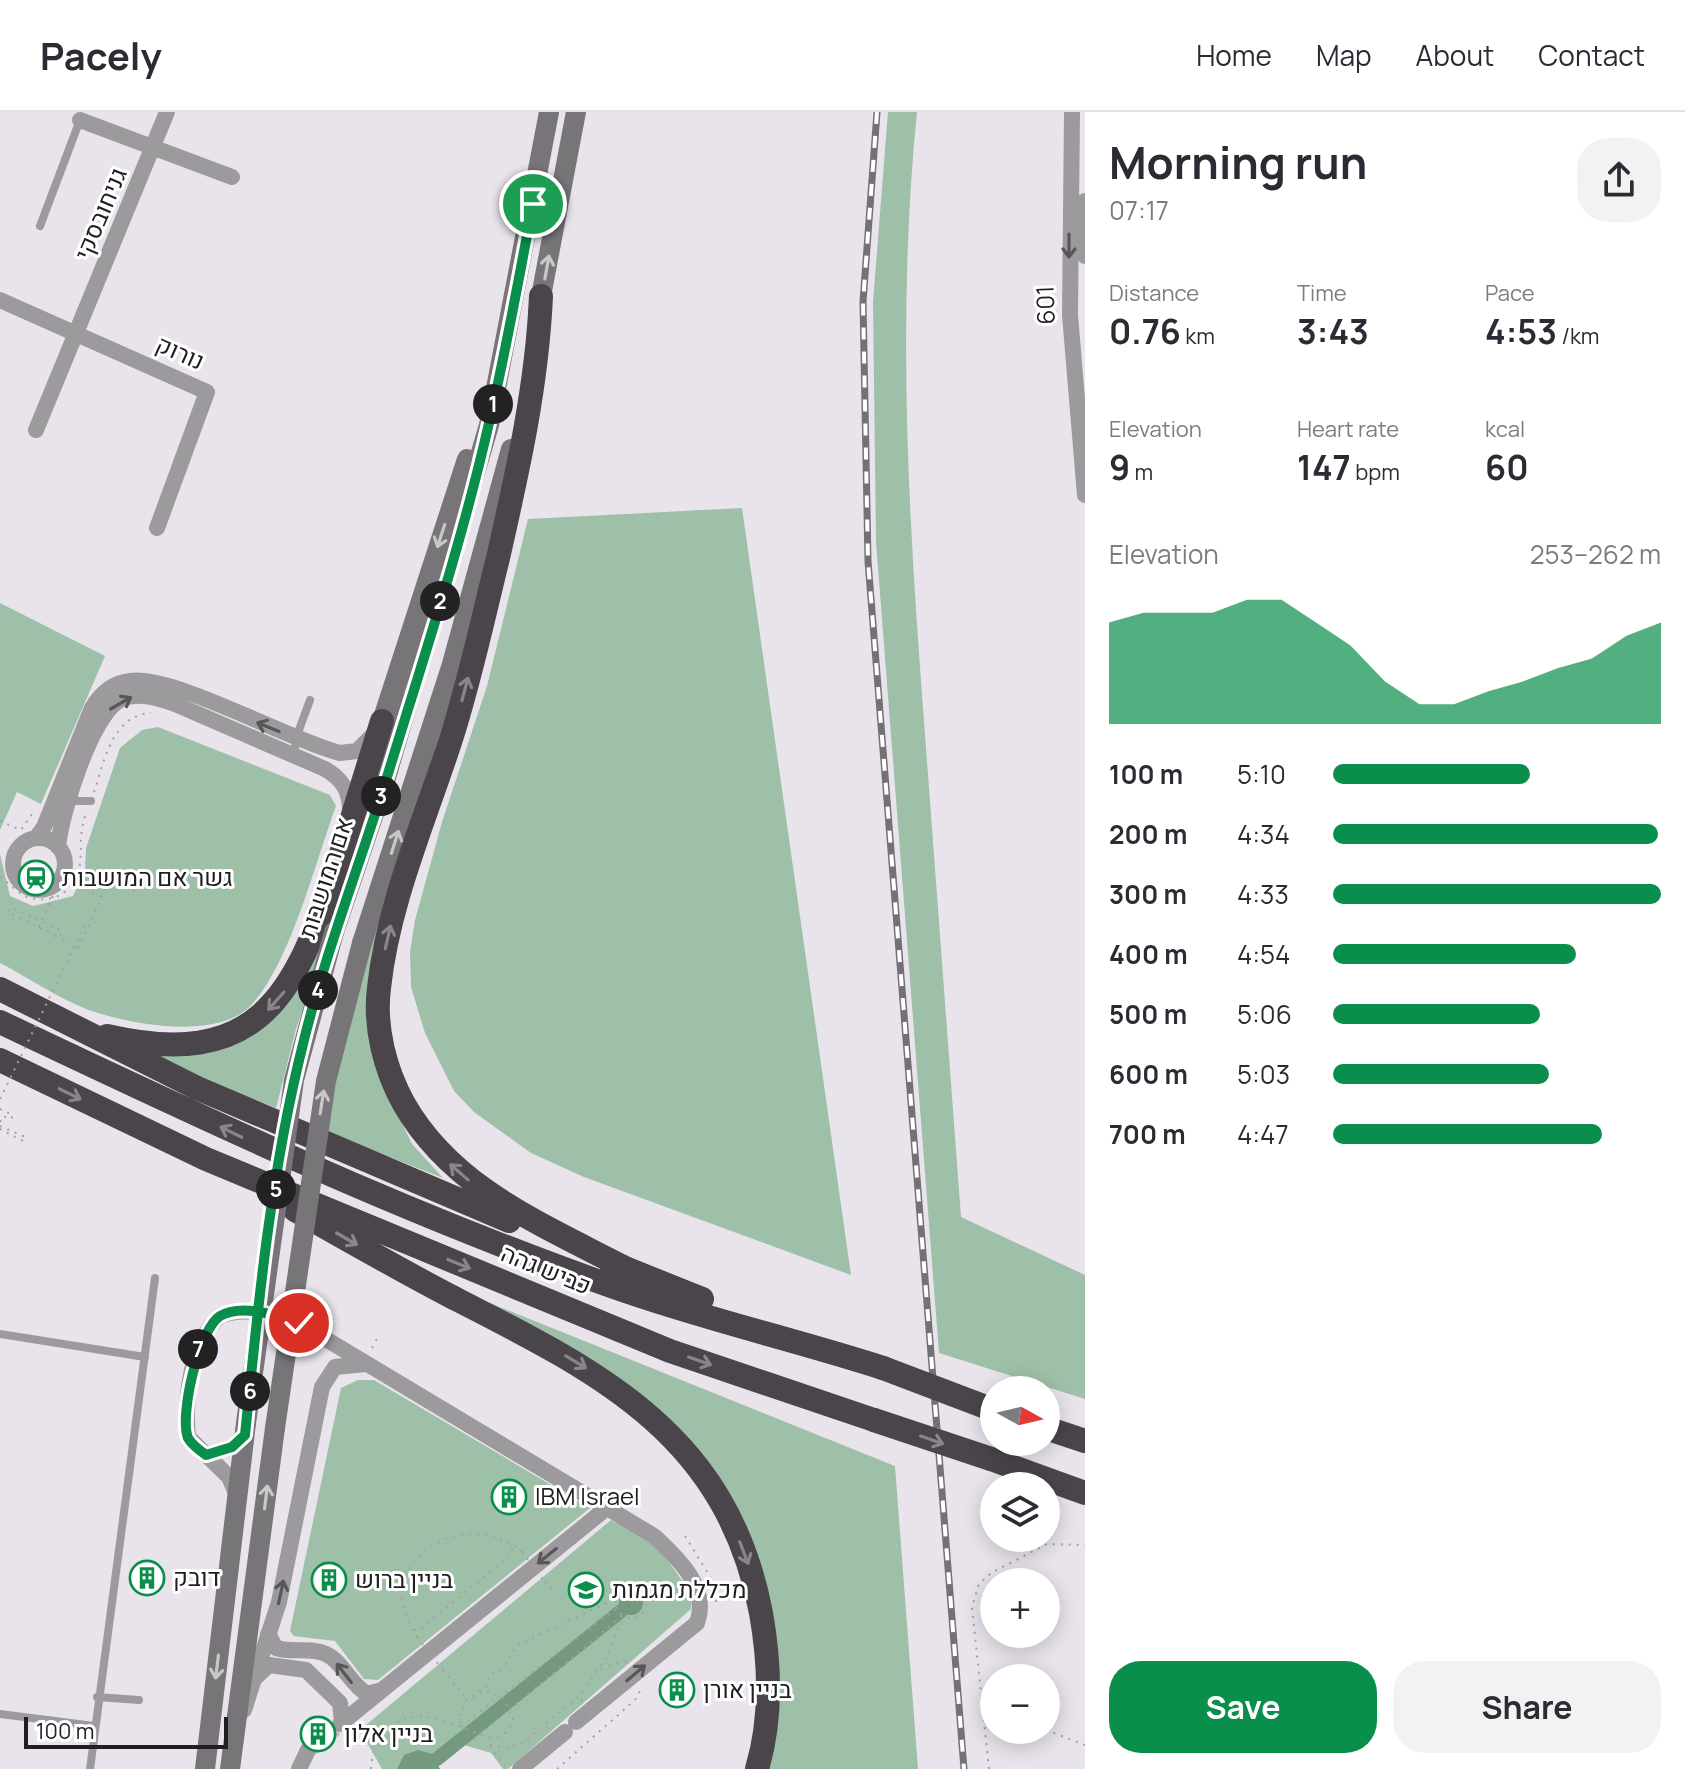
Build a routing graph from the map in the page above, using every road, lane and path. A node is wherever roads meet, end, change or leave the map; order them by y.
1 (167, 112) edge
2 (576, 112) edge
3 (1072, 112) edge
4 (549, 118) edge
5 (80, 120) joint
6 (154, 148) junction
7 (232, 177) dead end
8 (1085, 195) edge
9 (1081, 207) edge
10 (40, 226) dead end
11 (1085, 256) edge
12 (541, 296) junction
13 (0, 300) edge
14 (76, 334) junction
15 (497, 384) junction
16 (36, 430) dead end
17 (1085, 495) edge
18 (157, 528) dead end
19 (310, 700) dead end
20 (161, 716) dead end
21 (382, 721) junction
22 (296, 738) junction
23 (294, 756) junction
24 (91, 801) junction
25 (69, 802) junction
26 (349, 828) junction
27 (36, 838) junction
28 (58, 847) junction
29 (121, 875) dead end
30 (0, 877) edge
31 (110, 880) junction
32 (68, 881) junction
33 (134, 891) dead end
34 (102, 897) junction
35 (52, 898) junction
36 (92, 918) junction
37 (77, 948) junction
38 (0, 989) edge
39 (0, 1022) edge
40 (82, 1030) junction
41 (0, 1060) edge
42 (0, 1099) edge
43 (0, 1109) edge
44 (0, 1126) edge
45 (206, 1159) junction
46 (623, 1267) junction
47 (155, 1278) dead end
48 (0, 1334) edge
49 (330, 1342) junction
50 (830, 1351) junction
51 (145, 1357) junction
52 (368, 1365) junction
53 (322, 1387) junction
54 (980, 1404) edge
55 (245, 1429) junction
56 (1060, 1433) edge
57 (1085, 1441) edge
58 (206, 1455) junction
59 (1085, 1493) edge
60 (238, 1497) junction
61 (608, 1507) junction
62 (514, 1545) junction
63 (1085, 1545) edge
64 (553, 1591) dead end
65 (617, 1598) junction
66 (617, 1609) junction
67 (622, 1615) junction
68 (411, 1629) junction
69 (268, 1634) junction
70 (598, 1670) junction
71 (254, 1681) junction
72 (980, 1688) edge
73 (382, 1690) junction
74 (473, 1695) junction
75 (97, 1697) junction
76 (503, 1697) junction
77 (580, 1697) junction
78 (139, 1700) dead end
79 (511, 1708) junction
80 (0, 1714) edge
81 (595, 1717) dead end
82 (94, 1726) junction
83 (460, 1726) junction
84 (462, 1732) junction
85 (1060, 1735) edge
86 (469, 1739) junction
87 (986, 1744) edge
88 (489, 1745) junction
89 (1085, 1745) edge
90 (233, 1746) junction
91 (308, 1750) tunnel mouth
92 (513, 1768) edge
93 (90, 1769) edge
94 (205, 1769) edge
95 (230, 1769) edge
96 (299, 1769) edge
97 (371, 1769) edge
98 (557, 1769) edge
99 (757, 1769) edge
100 (989, 1769) edge

1 - 6 street, גניחובסקי
12 -> 2 main road
3 - 9 street, 601
4 - 15 main road, אם המושבות
5 - 6 street
5 - 10 lane
6 - 7 street
6 - 14 street, גניחובסקי
8 - 9 street
9 - 11 street, 601
9 -> 17 street, 601
46 -> 12 highway
90 -> 12 main road, bridge
13 - 14 street, נורוק
14 - 16 street, גניחובסקי
14 - 18 street, נורוק
15 -> 21 main road
15 - 55 main road, אם המושבות, bridge
19 - 22 lane
20 - 24 path
21 - 22 street
21 - 26 highway
22 - 23 lane
22 -> 27 street
25 -> 23 street
23 - 26 street
24 - 25 lane
24 - 32 path
25 - 28 street
26 -> 40 highway
27 - 28 street
27 - 32 street
28 - 32 street
29 - 31 path
30 - 35 path
31 - 33 path
31 - 34 path
32 - 34 path
32 - 35 path
32 - 35 path
34 - 36 path
35 - 37 path, bridge
36 - 37 path
36 - 37 path, bridge
37 - 42 path, bridge
38 - 40 highway
50 -> 39 highway, כביש גהה
40 - 46 highway
41 -> 45 highway, כביש גהה
43 - 44 path
44 - 44 path
45 -> 59 highway, כביש גהה, bridge
45 -> 99 highway
46 - 50 highway
47 - 51 lane
48 - 51 lane
49 - 52 street
49 - 53 street
49 - 58 street
50 - 54 highway, כביש גהה, bridge
51 - 75 lane
52 - 53 street
52 - 61 street
69 -> 53 street
55 - 58 street
55 - 60 main road, אם המושבות
56 - 57 highway
58 - 60 street
60 -> 94 main road, אם המושבות
61 -> 73 street
92 -> 61 street
62 - 64 path, bridge
62 - 68 path
62 - 68 path
63 - 72 path
65 - 66 path
65 - 67 path
65 - 74 path
66 - 67 path
66 - 76 path
67 - 70 path
67 - 79 path
68 - 74 path, bridge
69 - 71 street
73 -> 69 street
70 - 77 path
70 - 98 path, bridge
71 - 73 street
71 - 90 street
74 - 76 path
74 - 83 path
75 - 78 lane
75 - 82 lane
76 - 79 path
76 - 83 path
77 - 81 path, bridge
77 - 88 path
79 - 86 path
79 - 88 path
80 - 82 lane
82 - 93 lane
83 - 84 path
84 - 86 path
84 - 97 path
85 - 89 path
86 - 88 path
87 - 100 path
88 - 92 path
90 - 95 main road
91 - 96 street

